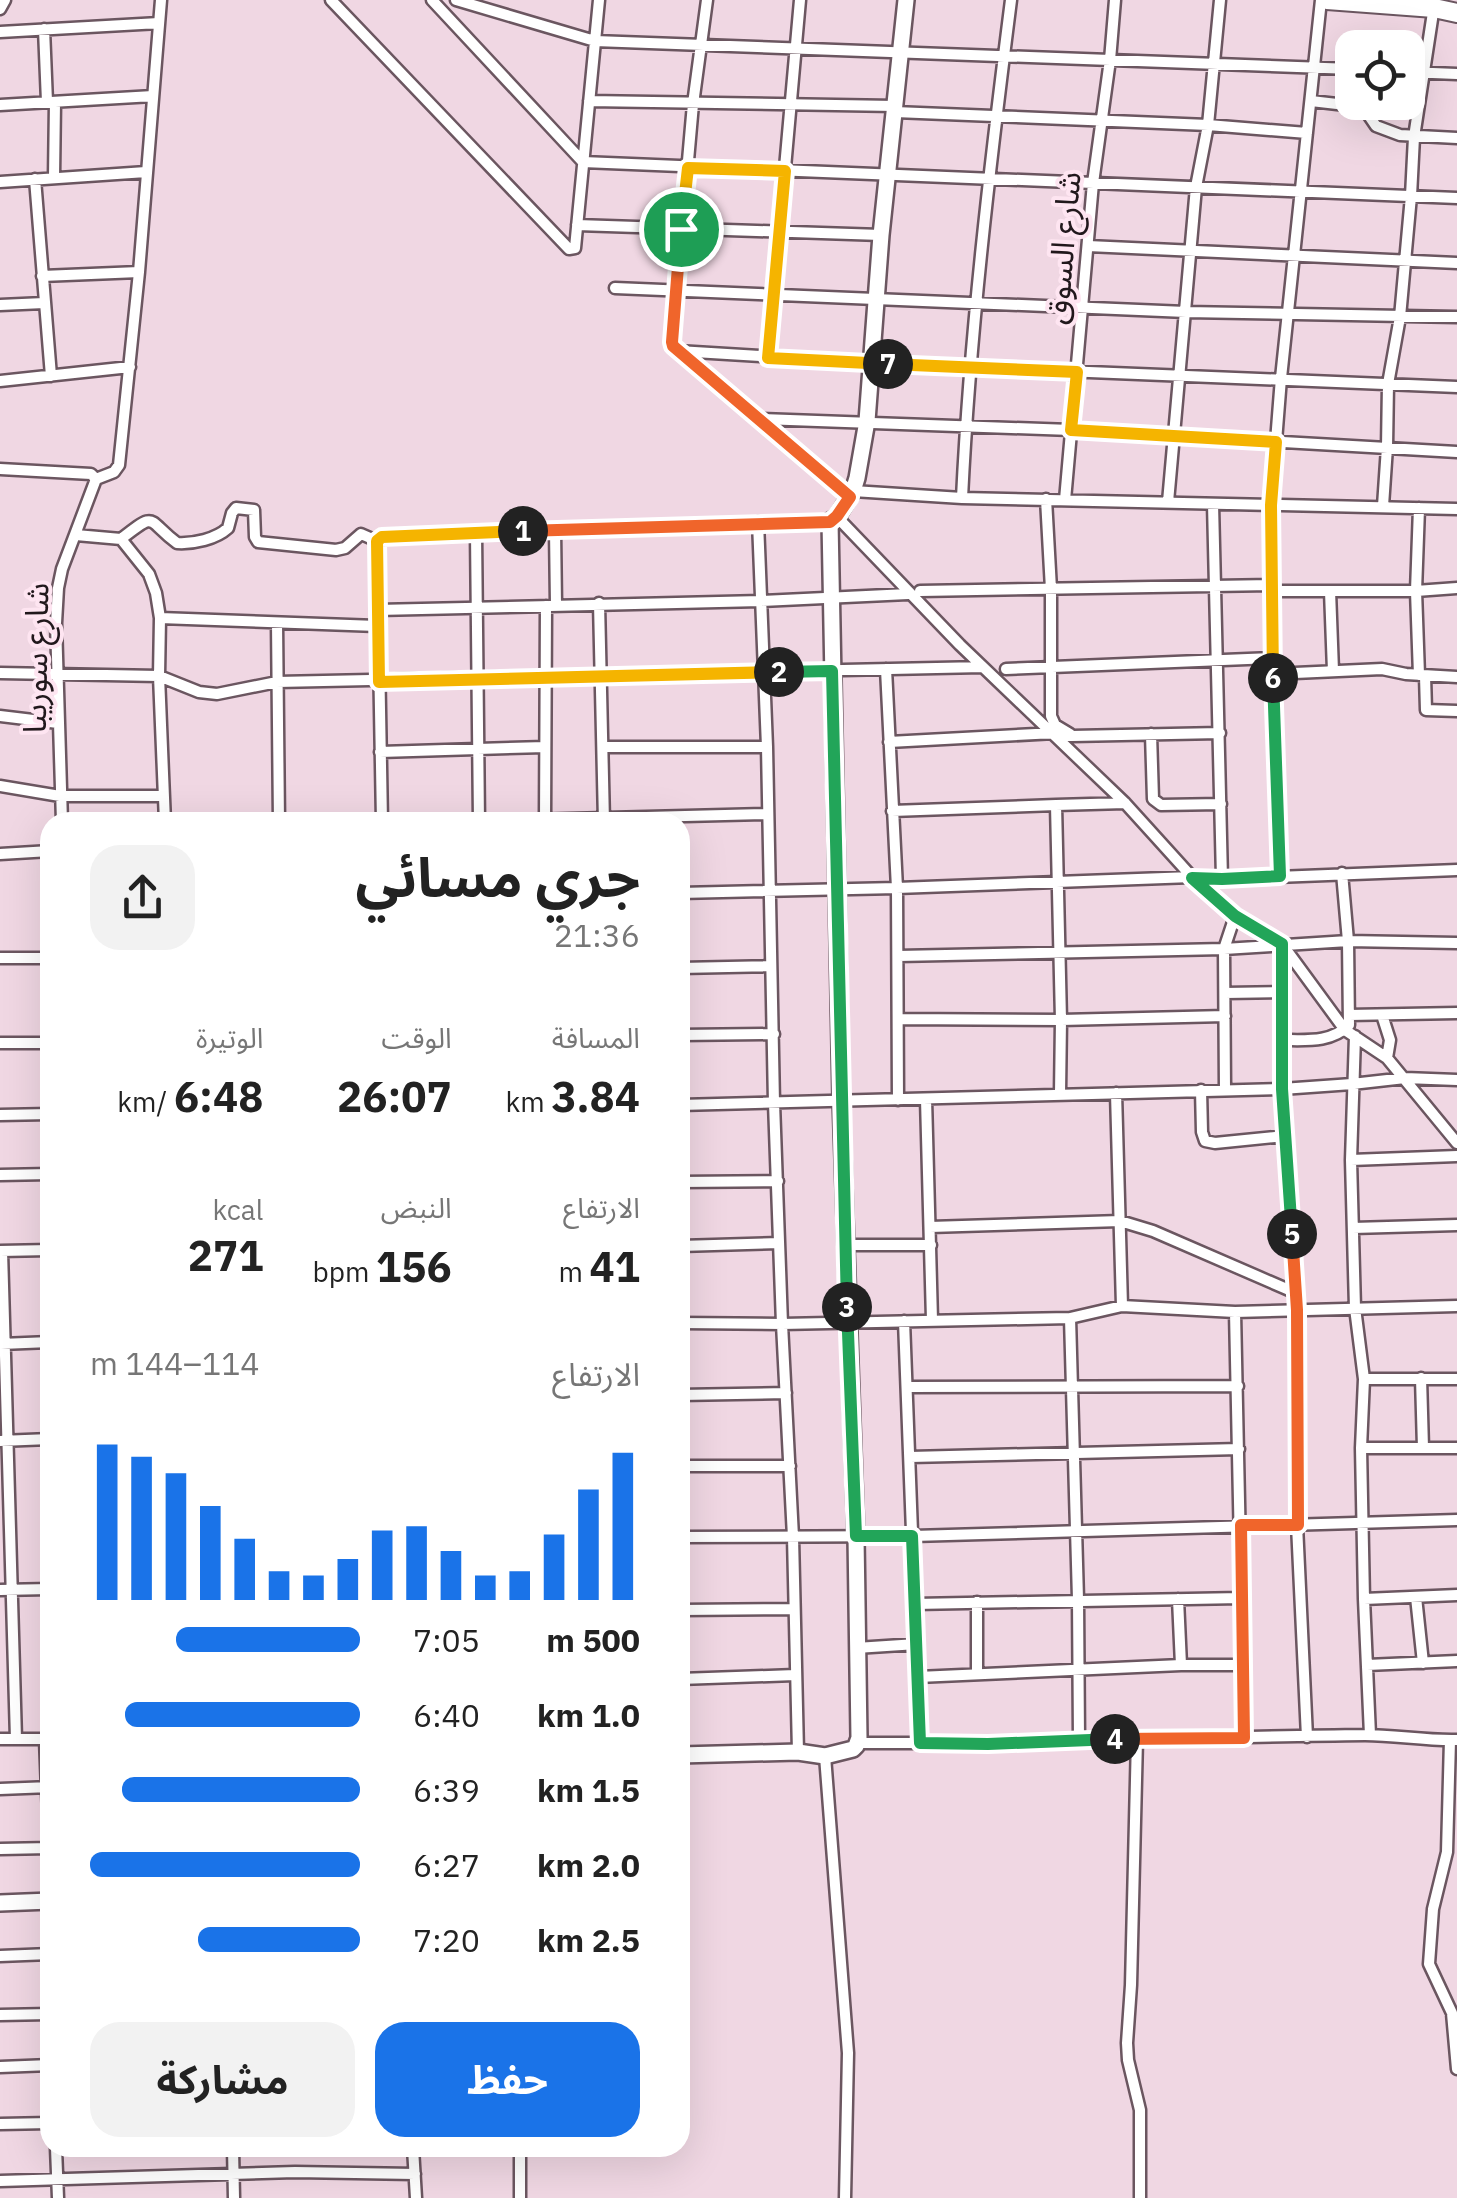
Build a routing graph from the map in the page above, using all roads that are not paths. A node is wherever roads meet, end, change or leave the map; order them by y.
1 (4, 0) edge
2 (161, 0) edge
3 (331, 0) edge
4 (432, 0) edge
5 (456, 0) edge
6 (598, 0) edge
7 (707, 0) edge
8 (800, 0) edge
9 (906, 0) edge
10 (1010, 0) edge
11 (1115, 0) edge
12 (1220, 0) edge
13 (1324, 0) edge
14 (1434, 4) edge
15 (0, 9) edge
16 (1457, 13) edge
17 (160, 23) junction
18 (44, 29) junction
19 (0, 32) edge
20 (595, 41) junction
21 (700, 44) junction
22 (795, 47) junction
23 (900, 52) junction
24 (1004, 56) junction
25 (1425, 56) edge
26 (1110, 60) junction
27 (1213, 64) junction
28 (1314, 67) junction
29 (1335, 68) edge
30 (1425, 73) edge
31 (1457, 74) edge
32 (153, 96) junction
33 (589, 101) junction
34 (1310, 101) junction
35 (51, 102) junction
36 (693, 104) junction
37 (791, 104) junction
38 (0, 105) edge
39 (895, 109) junction
40 (996, 118) junction
41 (1416, 120) edge
42 (1102, 121) junction
43 (1208, 126) junction
44 (1307, 133) junction
45 (1414, 136) junction
46 (1457, 138) edge
47 (583, 162) junction
48 (688, 168) junction
49 (785, 171) junction
50 (146, 172) junction
51 (888, 175) junction
52 (54, 178) junction
53 (990, 179) junction
54 (35, 180) junction
55 (0, 182) edge
56 (1093, 184) junction
57 (1196, 188) junction
58 (1302, 192) junction
59 (1411, 196) junction
60 (1457, 198) edge
61 (577, 225) junction
62 (681, 229) junction
63 (778, 232) junction
64 (881, 235) junction
65 (1088, 246) junction
66 (1190, 250) junction
67 (1295, 254) junction
68 (1406, 260) junction
69 (1457, 263) edge
70 (138, 272) junction
71 (42, 276) junction
72 (616, 288) dead end
73 (676, 292) junction
74 (773, 294) junction
75 (876, 298) junction
76 (976, 301) junction
77 (44, 303) junction
78 (0, 305) edge
79 (1082, 306) junction
80 (1186, 312) junction
81 (1287, 314) junction
82 (1400, 317) junction
83 (1457, 317) edge
84 (678, 351) junction
85 (768, 358) junction
86 (871, 363) junction
87 (970, 366) junction
88 (130, 367) junction
89 (1077, 372) junction
90 (1181, 375) junction
91 (50, 376) junction
92 (1281, 378) junction
93 (0, 381) edge
94 (1388, 384) junction
95 (1457, 387) edge
96 (759, 419) junction
97 (867, 421) junction
98 (965, 426) junction
99 (1071, 430) junction
100 (1174, 436) junction
101 (1276, 442) junction
102 (1387, 447) junction
103 (1457, 452) edge
104 (0, 469) edge
105 (96, 479) junction
106 (851, 494) junction
107 (962, 498) junction
108 (1046, 500) junction
109 (1065, 500) junction
110 (1168, 502) junction
111 (1213, 504) junction
112 (1271, 505) junction
113 (1383, 506) junction
114 (1419, 508) junction
115 (1457, 509) edge
116 (834, 519) junction
117 (758, 522) junction
118 (555, 530) junction
119 (476, 533) junction
120 (76, 535) junction
121 (121, 539) junction
122 (377, 541) junction
123 (1215, 586) junction
124 (1272, 588) junction
125 (1457, 588) edge
126 (1051, 589) junction
127 (1330, 590) junction
128 (1416, 591) junction
129 (914, 592) junction
130 (830, 598) junction
131 (761, 600) junction
132 (600, 603) junction
133 (551, 605) junction
134 (476, 608) junction
135 (377, 610) junction
136 (160, 618) junction
137 (277, 624) junction
138 (378, 626) junction
139 (1272, 658) junction
140 (1218, 662) junction
141 (984, 667) junction
142 (1052, 667) junction
143 (886, 669) junction
144 (1006, 669) dead end
145 (832, 671) junction
146 (1333, 671) junction
147 (764, 672) junction
148 (0, 673) edge
149 (57, 674) junction
150 (1272, 674) junction
151 (159, 676) junction
152 (602, 676) junction
153 (1422, 676) junction
154 (545, 677) junction
155 (1457, 677) edge
156 (476, 678) junction
157 (277, 682) junction
158 (379, 682) junction
159 (1457, 712) edge
160 (0, 716) edge
161 (58, 723) junction
162 (1055, 734) junction
163 (1151, 734) junction
164 (1220, 734) junction
165 (1072, 736) junction
166 (889, 742) junction
167 (545, 747) junction
168 (604, 747) junction
169 (766, 747) junction
170 (477, 750) junction
171 (380, 752) junction
172 (0, 786) edge
173 (60, 796) junction
174 (164, 796) junction
175 (1125, 803) junction
176 (1221, 804) junction
177 (1056, 806) junction
178 (892, 811) junction
179 (61, 812) edge
180 (164, 812) edge
181 (279, 812) edge
182 (382, 812) edge
183 (478, 812) edge
184 (545, 812) edge
185 (604, 812) edge
186 (768, 814) junction
187 (690, 817) edge
188 (40, 852) edge
189 (0, 854) edge
190 (1457, 870) edge
191 (1342, 873) junction
192 (1280, 876) junction
193 (1192, 878) junction
194 (1222, 879) junction
195 (1058, 883) junction
196 (897, 888) junction
197 (838, 890) junction
198 (768, 891) junction
199 (690, 893) edge
200 (1235, 916) junction
201 (1348, 941) junction
202 (1457, 943) edge
203 (1282, 944) junction
204 (1224, 949) junction
205 (1060, 951) junction
206 (898, 956) junction
207 (0, 958) edge
208 (40, 958) edge
209 (771, 966) junction
210 (690, 968) edge
211 (1282, 992) junction
212 (1225, 993) junction
213 (1457, 1014) edge
214 (1382, 1015) junction
215 (1225, 1016) junction
216 (1349, 1016) junction
217 (898, 1019) junction
218 (1061, 1020) junction
219 (1350, 1033) junction
220 (774, 1034) junction
221 (690, 1035) edge
222 (1282, 1040) junction
223 (40, 1043) edge
224 (0, 1044) edge
225 (1387, 1058) junction
226 (1404, 1078) junction
227 (1457, 1080) edge
228 (1352, 1084) junction
229 (1225, 1089) junction
230 (1282, 1089) junction
231 (1201, 1090) junction
232 (1116, 1092) junction
233 (1060, 1094) junction
234 (926, 1098) junction
235 (898, 1100) junction
236 (841, 1101) junction
237 (774, 1103) junction
238 (690, 1105) edge
239 (40, 1114) edge
240 (0, 1115) edge
241 (1285, 1136) junction
242 (1457, 1144) edge
243 (1457, 1156) edge
244 (1351, 1160) junction
245 (40, 1174) edge
246 (0, 1175) edge
247 (778, 1180) junction
248 (690, 1182) edge
249 (1120, 1221) junction
250 (1457, 1225) edge
251 (930, 1227) junction
252 (1353, 1228) junction
253 (780, 1243) junction
254 (846, 1244) junction
255 (930, 1245) junction
256 (690, 1246) edge
257 (40, 1250) edge
258 (1, 1251) edge
259 (1296, 1293) junction
260 (1122, 1306) junction
261 (1457, 1306) edge
262 (1355, 1308) junction
263 (1297, 1310) junction
264 (1235, 1312) junction
265 (1070, 1318) junction
266 (932, 1320) junction
267 (904, 1321) junction
268 (848, 1322) junction
269 (690, 1323) edge
270 (782, 1324) junction
271 (40, 1342) edge
272 (2, 1344) edge
273 (1422, 1378) junction
274 (1364, 1379) junction
275 (1457, 1379) edge
276 (1072, 1386) junction
277 (1238, 1386) junction
278 (907, 1387) junction
279 (786, 1393) junction
280 (690, 1394) edge
281 (40, 1440) edge
282 (4, 1441) edge
283 (1361, 1448) junction
284 (1423, 1448) junction
285 (1457, 1448) edge
286 (1239, 1449) junction
287 (1074, 1454) junction
288 (910, 1457) junction
289 (690, 1466) edge
290 (790, 1466) junction
291 (1457, 1520) edge
292 (1364, 1522) junction
293 (1241, 1525) junction
294 (1298, 1525) junction
295 (1076, 1530) junction
296 (856, 1536) junction
297 (912, 1536) junction
298 (690, 1537) edge
299 (793, 1537) junction
300 (5, 1590) edge
301 (40, 1590) edge
302 (1457, 1595) edge
303 (1416, 1597) junction
304 (1241, 1598) junction
305 (1364, 1598) junction
306 (1078, 1599) junction
307 (1178, 1599) junction
308 (976, 1602) junction
309 (916, 1604) junction
310 (794, 1609) junction
311 (690, 1610) edge
312 (917, 1644) junction
313 (856, 1648) junction
314 (1457, 1661) edge
315 (1423, 1662) junction
316 (1367, 1664) junction
317 (1181, 1665) junction
318 (1243, 1665) junction
319 (1079, 1670) junction
320 (795, 1674) junction
321 (978, 1674) junction
322 (918, 1677) junction
323 (690, 1679) edge
324 (1370, 1735) junction
325 (1306, 1736) junction
326 (1244, 1738) junction
327 (0, 1739) edge
328 (16, 1739) junction
329 (40, 1739) edge
330 (1136, 1739) junction
331 (1080, 1740) junction
332 (1454, 1740) edge
333 (858, 1743) junction
334 (920, 1743) junction
335 (798, 1752) junction
336 (690, 1755) edge
337 (825, 1756) junction
338 (40, 1787) edge
339 (0, 1789) edge
340 (40, 1848) edge
341 (0, 1849) edge
342 (40, 1901) edge
343 (0, 1903) edge
344 (40, 1954) edge
345 (0, 1956) edge
346 (1454, 2013) edge
347 (0, 2014) edge
348 (40, 2014) edge
349 (40, 2065) edge
350 (0, 2067) edge
351 (1457, 2069) edge
352 (40, 2123) edge
353 (0, 2124) edge
354 (57, 2157) edge
355 (233, 2157) edge
356 (414, 2157) edge
357 (520, 2157) edge
358 (234, 2173) junction
359 (415, 2174) junction
360 (58, 2179) junction
361 (0, 2181) edge
362 (58, 2198) edge
363 (234, 2198) edge
364 (416, 2198) edge
365 (520, 2198) edge
366 (845, 2198) edge
367 (1140, 2198) edge

1 - 15 street
2 - 17 street
3 - 61 street
4 - 47 street
5 - 20 street
6 - 20 street
7 - 21 street
8 - 22 street
9 - 23 street
10 - 24 street
11 - 26 street, شارع السوق
12 - 27 street
13 - 14 main road
13 - 28 street
14 - 16 main road
14 - 25 street
17 - 18 street
17 - 32 street
18 - 19 street
18 - 35 street
20 - 21 street
20 - 33 street
21 - 22 street
21 - 36 street
22 - 23 street
22 - 37 street
23 - 24 street
23 - 39 street
24 - 26 street
24 - 40 street
26 - 27 street
26 - 42 street, شارع السوق
27 - 28 street
27 - 43 street
28 - 29 street
28 - 34 street
30 - 31 street
32 - 35 street
32 - 50 street
33 - 36 street
33 - 47 street
34 - 44 street
34 - 45 street
35 - 38 street
35 - 52 street
36 - 37 street
36 - 48 street
37 - 39 street
37 - 49 street
39 - 40 street
39 - 51 street
40 - 42 street
40 - 53 street
41 - 45 street
42 - 43 street
42 - 56 street, شارع السوق
43 - 44 street
43 - 57 street
44 - 58 street
45 - 46 street
45 - 59 street
47 - 48 street
47 - 61 street
48 - 49 street
48 - 62 street
49 - 51 street
49 - 63 street
50 - 52 street
50 - 70 street
51 - 53 street
51 - 64 street
52 - 54 street
53 - 56 street
53 - 76 street
54 - 55 street
54 - 71 street
56 - 57 street
56 - 65 street, شارع السوق
57 - 58 street
57 - 66 street
58 - 59 street
58 - 67 street
59 - 60 street
59 - 68 street
61 - 62 street
62 - 63 street
62 - 73 street
63 - 64 street
63 - 74 street
64 - 75 street
65 - 66 street
65 - 79 street, شارع السوق
66 - 67 street
66 - 80 street
67 - 68 street
67 - 81 street
68 - 69 street
68 - 82 street
70 - 71 street
70 - 88 street
71 - 77 street
72 - 73 street
73 - 74 street
73 - 84 street
74 - 75 street
74 - 85 street
75 - 76 street
75 - 86 street
76 - 79 street
76 - 87 street
77 - 78 street
77 - 91 street
79 - 80 street
79 - 89 street, شارع السوق
80 - 81 street
80 - 90 street
81 - 82 street
81 - 92 street
82 - 83 street
82 - 94 street
84 - 85 street
84 - 96 street
85 - 86 street
86 - 87 street
86 - 97 street
87 - 89 street
87 - 98 street
88 - 91 street
88 - 105 street, شارع سوريبا
89 - 90 street
89 - 99 street, شارع السوق
90 - 92 street
90 - 100 street
91 - 93 street
92 - 94 street
92 - 101 street
94 - 95 street
94 - 102 street
96 - 97 street
96 - 106 street
97 - 98 street
97 - 106 street
98 - 99 street
98 - 107 street
99 - 100 street
99 - 109 street, شارع السوق
100 - 101 street
100 - 110 street
101 - 102 street
101 - 112 street
102 - 103 street
102 - 113 street
104 - 105 street
105 - 120 street, شارع سوريبا
106 - 107 street
106 - 116 street
107 - 108 street
108 - 109 street
108 - 126 street
109 - 110 street
110 - 111 street
111 - 112 street
111 - 123 street
112 - 113 street
112 - 124 street
113 - 114 street
114 - 115 street
114 - 128 street
116 - 117 street
116 - 129 street
116 - 130 street
117 - 118 street
117 - 131 street
118 - 119 street
118 - 133 street
119 - 122 street
119 - 134 street
120 - 121 street
120 - 149 street, شارع سوريبا
121 - 122 street
121 - 136 street
122 - 135 street
123 - 124 street
123 - 126 street
123 - 140 street
124 - 127 street
124 - 139 street
125 - 128 street
126 - 129 street
126 - 142 street
127 - 128 street
127 - 146 street
128 - 153 street
129 - 130 street
129 - 141 street
130 - 131 street
130 - 145 street
131 - 132 street
131 - 147 street
132 - 133 street
132 - 152 street
133 - 134 street
133 - 154 street
134 - 135 street
134 - 156 street
135 - 138 street
136 - 137 street
136 - 151 street
137 - 138 street
137 - 157 street
138 - 158 street
139 - 140 street
139 - 150 street
140 - 142 street
140 - 164 street
141 - 143 street
141 - 162 street
142 - 144 street
142 - 165 street
143 - 145 street
143 - 166 street
145 - 147 street
145 - 197 street
146 - 150 street
146 - 153 street
147 - 152 street
147 - 169 street
148 - 149 street
149 - 151 street
149 - 161 street, شارع سوريبا
150 - 192 street
151 - 157 street
151 - 174 street
152 - 154 street
152 - 168 street
153 - 155 street
153 - 159 street
154 - 156 street
154 - 167 street
156 - 158 street
156 - 170 street
157 - 158 street
157 - 181 street
158 - 171 street
160 - 161 street
161 - 173 street, شارع سوريبا
162 - 165 street
162 - 166 street
162 - 175 street
163 - 164 street
163 - 165 street
163 - 176 street
164 - 176 street
166 - 178 street
167 - 170 street
167 - 184 street
168 - 169 street
168 - 185 street
169 - 186 street
170 - 171 street
170 - 183 street
171 - 182 street
172 - 173 street
173 - 174 street
173 - 179 street, شارع سوريبا
174 - 180 street
175 - 177 street
175 - 193 street
176 - 194 street
177 - 178 street
177 - 195 street
178 - 196 street
186 - 187 street
186 - 198 street
188 - 189 street
190 - 191 street
191 - 192 street
191 - 201 street
192 - 194 street
193 - 194 street
193 - 195 street
193 - 200 street
195 - 196 street
195 - 205 street
196 - 197 street
196 - 206 street
197 - 198 street
197 - 236 street
198 - 199 street
198 - 209 street
200 - 203 street
200 - 204 street
201 - 202 street
201 - 203 street
201 - 216 street
203 - 204 street
203 - 211 street
203 - 219 street
204 - 205 street
204 - 212 street
205 - 206 street
205 - 218 street
206 - 217 street
207 - 208 street
209 - 210 street
209 - 220 street
211 - 212 street
211 - 222 street
212 - 215 street
213 - 214 street
214 - 216 street
214 - 225 street
215 - 218 street
215 - 229 street
216 - 219 street
217 - 218 street
217 - 235 street
218 - 233 street
219 - 222 street
219 - 225 street
219 - 228 street
220 - 221 street
220 - 237 street
222 - 230 street
223 - 224 street
225 - 226 street
226 - 227 street
226 - 228 street
226 - 242 street
228 - 230 street
228 - 244 street
229 - 230 street
229 - 231 street
230 - 241 street
231 - 232 street
231 - 241 street
232 - 233 street
232 - 249 street
233 - 234 street
234 - 235 street
234 - 251 street
235 - 236 street
236 - 237 street
236 - 254 street
237 - 238 street
237 - 247 street
239 - 240 street
241 - 259 street
243 - 244 street
244 - 252 street
245 - 246 street
247 - 248 street
247 - 253 street
249 - 251 street
249 - 259 street
249 - 260 street
250 - 252 street
251 - 255 street
252 - 262 street
253 - 256 street
253 - 270 street
254 - 255 street
254 - 268 street
255 - 266 street
257 - 258 street
258 - 272 street
259 - 263 street
260 - 264 street
260 - 265 street
261 - 262 street
262 - 263 street
262 - 274 street
263 - 264 street
263 - 294 street
264 - 277 street
265 - 266 street
265 - 276 street
266 - 267 street
267 - 268 street
267 - 278 street
268 - 270 street
268 - 296 street
269 - 270 street
270 - 279 street
271 - 272 street
272 - 282 street
273 - 274 street
273 - 275 street
273 - 284 street
274 - 283 street
276 - 277 street
276 - 278 street
276 - 287 street
277 - 286 street
278 - 288 street
279 - 280 street
279 - 290 street
281 - 282 street
282 - 300 street
283 - 284 street
283 - 292 street
284 - 285 street
286 - 287 street
286 - 293 street
287 - 288 street
287 - 295 street
288 - 297 street
289 - 290 street
290 - 299 street
291 - 292 street
292 - 294 street
292 - 305 street
293 - 294 street
293 - 295 street
293 - 304 street
294 - 325 street
295 - 297 street
295 - 306 street
296 - 297 street
296 - 299 street
296 - 313 street
297 - 309 street
298 - 299 street
299 - 310 street
300 - 301 street
300 - 328 street
302 - 303 street
303 - 305 street
303 - 315 street
304 - 307 street
304 - 318 street
305 - 316 street
306 - 307 street
306 - 308 street
306 - 319 street
307 - 317 street
308 - 309 street
308 - 321 street
309 - 312 street
310 - 311 street
310 - 320 street
312 - 313 street
312 - 322 street
313 - 333 street
314 - 315 street
315 - 316 street
316 - 324 street
317 - 318 street
317 - 319 street
318 - 326 street
319 - 321 street
319 - 331 street
320 - 323 street
320 - 335 street
321 - 322 street
322 - 334 street
324 - 325 street
324 - 332 street
325 - 326 street
326 - 330 street
327 - 328 street
328 - 329 street
330 - 331 street
330 - 367 street
331 - 334 street
332 - 346 street
333 - 334 street
333 - 337 street
335 - 336 street
335 - 337 street
337 - 366 street
338 - 339 street
340 - 341 street
342 - 343 street
344 - 345 street
346 - 351 street
347 - 348 street
349 - 350 street
352 - 353 street
354 - 360 street
355 - 358 street
356 - 359 street
357 - 365 street
358 - 359 street
358 - 360 street
358 - 363 street
359 - 364 street
360 - 361 street
360 - 362 street

